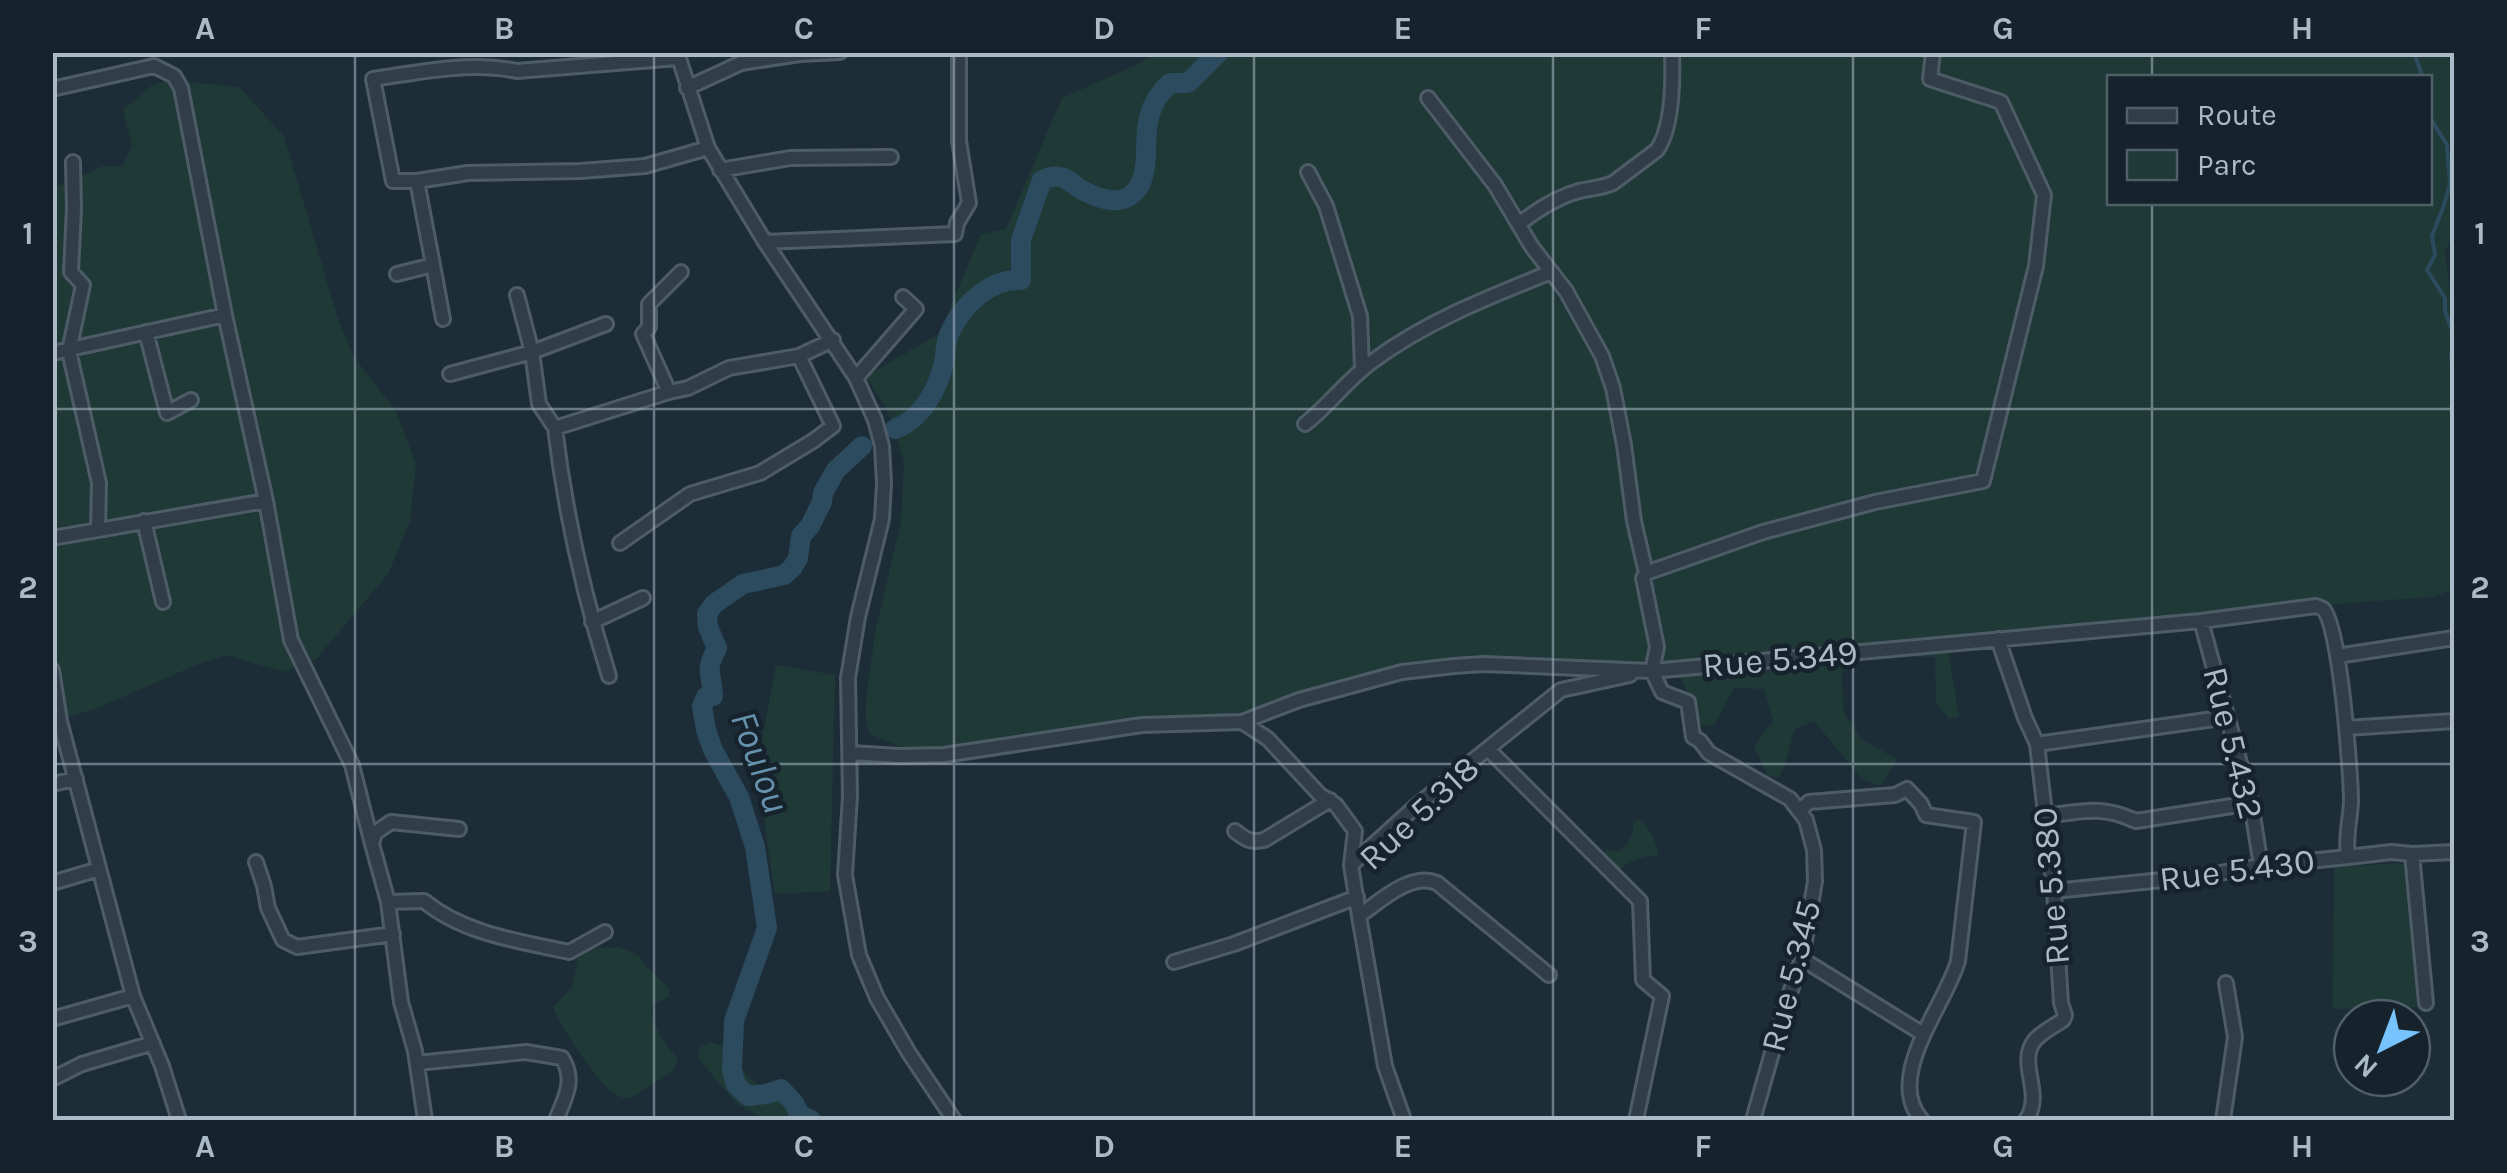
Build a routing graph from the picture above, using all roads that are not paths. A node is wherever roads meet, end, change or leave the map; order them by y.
1 (840, 52) edge
2 (959, 52) edge
3 (1672, 52) edge
4 (1932, 52) edge
5 (677, 55) edge
6 (459, 60) edge
7 (52, 88) edge
8 (687, 88) junction
9 (1428, 98) dead end
10 (708, 148) junction
11 (891, 157) dead end
12 (73, 162) dead end
13 (720, 170) junction
14 (1308, 172) dead end
15 (418, 181) junction
16 (1519, 224) junction
17 (765, 242) junction
18 (433, 266) junction
19 (680, 272) dead end
20 (1551, 272) junction
21 (397, 274) dead end
22 (517, 295) dead end
23 (903, 298) dead end
24 (225, 315) junction
25 (443, 318) dead end
26 (606, 324) dead end
27 (146, 332) junction
28 (833, 340) junction
29 (69, 351) junction
30 (532, 352) junction
31 (52, 353) edge
32 (799, 356) junction
33 (1362, 369) junction
34 (450, 374) dead end
35 (856, 378) junction
36 (669, 392) junction
37 (191, 400) dead end
38 (1305, 424) dead end
39 (555, 428) junction
40 (266, 501) junction
41 (144, 522) junction
42 (98, 529) junction
43 (52, 538) edge
44 (620, 543) dead end
45 (1646, 574) junction
46 (643, 598) dead end
47 (163, 602) dead end
48 (2323, 609) joint
49 (2201, 621) junction
50 (592, 622) junction
51 (2454, 638) edge
52 (1998, 639) junction
53 (2337, 656) junction
54 (52, 670) edge
55 (1652, 671) junction
56 (609, 676) dead end
57 (2228, 717) junction
58 (1242, 722) junction
59 (2454, 722) edge
60 (2346, 728) junction
61 (2037, 744) junction
62 (1488, 750) junction
63 (850, 753) junction
64 (76, 779) junction
65 (52, 784) edge
66 (1330, 800) junction
67 (2251, 803) junction
68 (1800, 810) junction
69 (2046, 816) junction
70 (458, 829) dead end
71 (1235, 831) dead end
72 (372, 844) junction
73 (2454, 852) edge
74 (2412, 854) junction
75 (2348, 856) junction
76 (256, 862) dead end
77 (1351, 865) junction
78 (2261, 866) junction
79 (98, 869) junction
80 (52, 883) edge
81 (2054, 890) junction
82 (1357, 897) junction
83 (388, 902) junction
84 (1359, 916) junction
85 (605, 932) dead end
86 (393, 934) junction
87 (1802, 960) junction
88 (1174, 962) dead end
89 (1549, 975) dead end
90 (2226, 984) dead end
91 (133, 996) junction
92 (2426, 998) edge
93 (52, 1019) edge
94 (1922, 1034) junction
95 (153, 1043) junction
96 (416, 1064) junction
97 (52, 1079) edge
98 (179, 1120) edge
99 (425, 1120) edge
100 (556, 1120) edge
101 (954, 1120) edge
102 (1404, 1120) edge
103 (1636, 1120) edge
104 (1754, 1120) edge
105 (1922, 1120) edge
106 (2026, 1120) edge
107 (2223, 1120) edge

1 - 8 street
2 - 17 street
3 - 16 street
4 - 45 street
5 - 6 street
5 - 8 street
6 - 15 street
7 - 24 street
8 - 10 street
9 - 16 street
10 - 13 street
10 - 15 street
11 - 13 street
12 - 29 street
13 - 17 street
14 - 33 street
15 - 18 street
16 - 20 street
17 - 28 street
18 - 21 street
18 - 25 street
19 - 36 street
20 - 33 street
20 - 45 street
22 - 30 street
23 - 35 street
24 - 27 street
24 - 40 street
26 - 30 street
27 - 29 street
27 - 37 street
28 - 32 street
28 - 35 street
29 - 31 street
29 - 42 street
30 - 34 street
30 - 39 street
32 - 36 street
32 - 44 street
33 - 38 street
35 - 63 street
36 - 39 street
39 - 50 street
40 - 41 street
40 - 72 street
41 - 42 street
41 - 47 street
42 - 43 street
45 - 55 street
46 - 50 street
48 - 49 street, Rue 5.349
48 - 53 street, Rue 5.430
49 - 52 street, Rue 5.349
49 - 57 street, Rue 5.432
50 - 56 street
51 - 53 street
52 - 55 street, Rue 5.349
52 - 61 street, Rue 5.380
53 - 60 street, Rue 5.430
54 - 64 street
55 - 58 street, Rue 5.349
55 - 62 street, Rue 5.318
55 - 68 street
57 - 61 street
57 - 67 street, Rue 5.432
58 - 63 street, Rue 5.349
58 - 66 street
59 - 60 street
60 - 75 street, Rue 5.430
61 - 69 street, Rue 5.380
62 - 77 street, Rue 5.318
62 - 103 street
63 - 101 street
64 - 65 street
64 - 79 street
66 - 71 street
66 - 77 street
67 - 69 street
67 - 78 street, Rue 5.432
68 - 87 street, Rue 5.345
68 - 94 street
69 - 81 street, Rue 5.380
70 - 72 street
72 - 83 street
73 - 74 street
74 - 75 street
74 - 92 street
75 - 78 street, Rue 5.430
76 - 86 street
77 - 82 street, Rue 5.318
78 - 81 street, Rue 5.430
79 - 80 street
79 - 91 street
81 - 106 street, Rue 5.380
82 - 84 street, Rue 5.318
82 - 88 street
83 - 85 street
83 - 86 street
84 - 89 street
84 - 102 street, Rue 5.318
86 - 96 street
87 - 94 street
87 - 104 street, Rue 5.345
90 - 107 street
91 - 93 street
91 - 95 street
94 - 105 street
95 - 97 street
95 - 98 street
96 - 99 street
96 - 100 street

